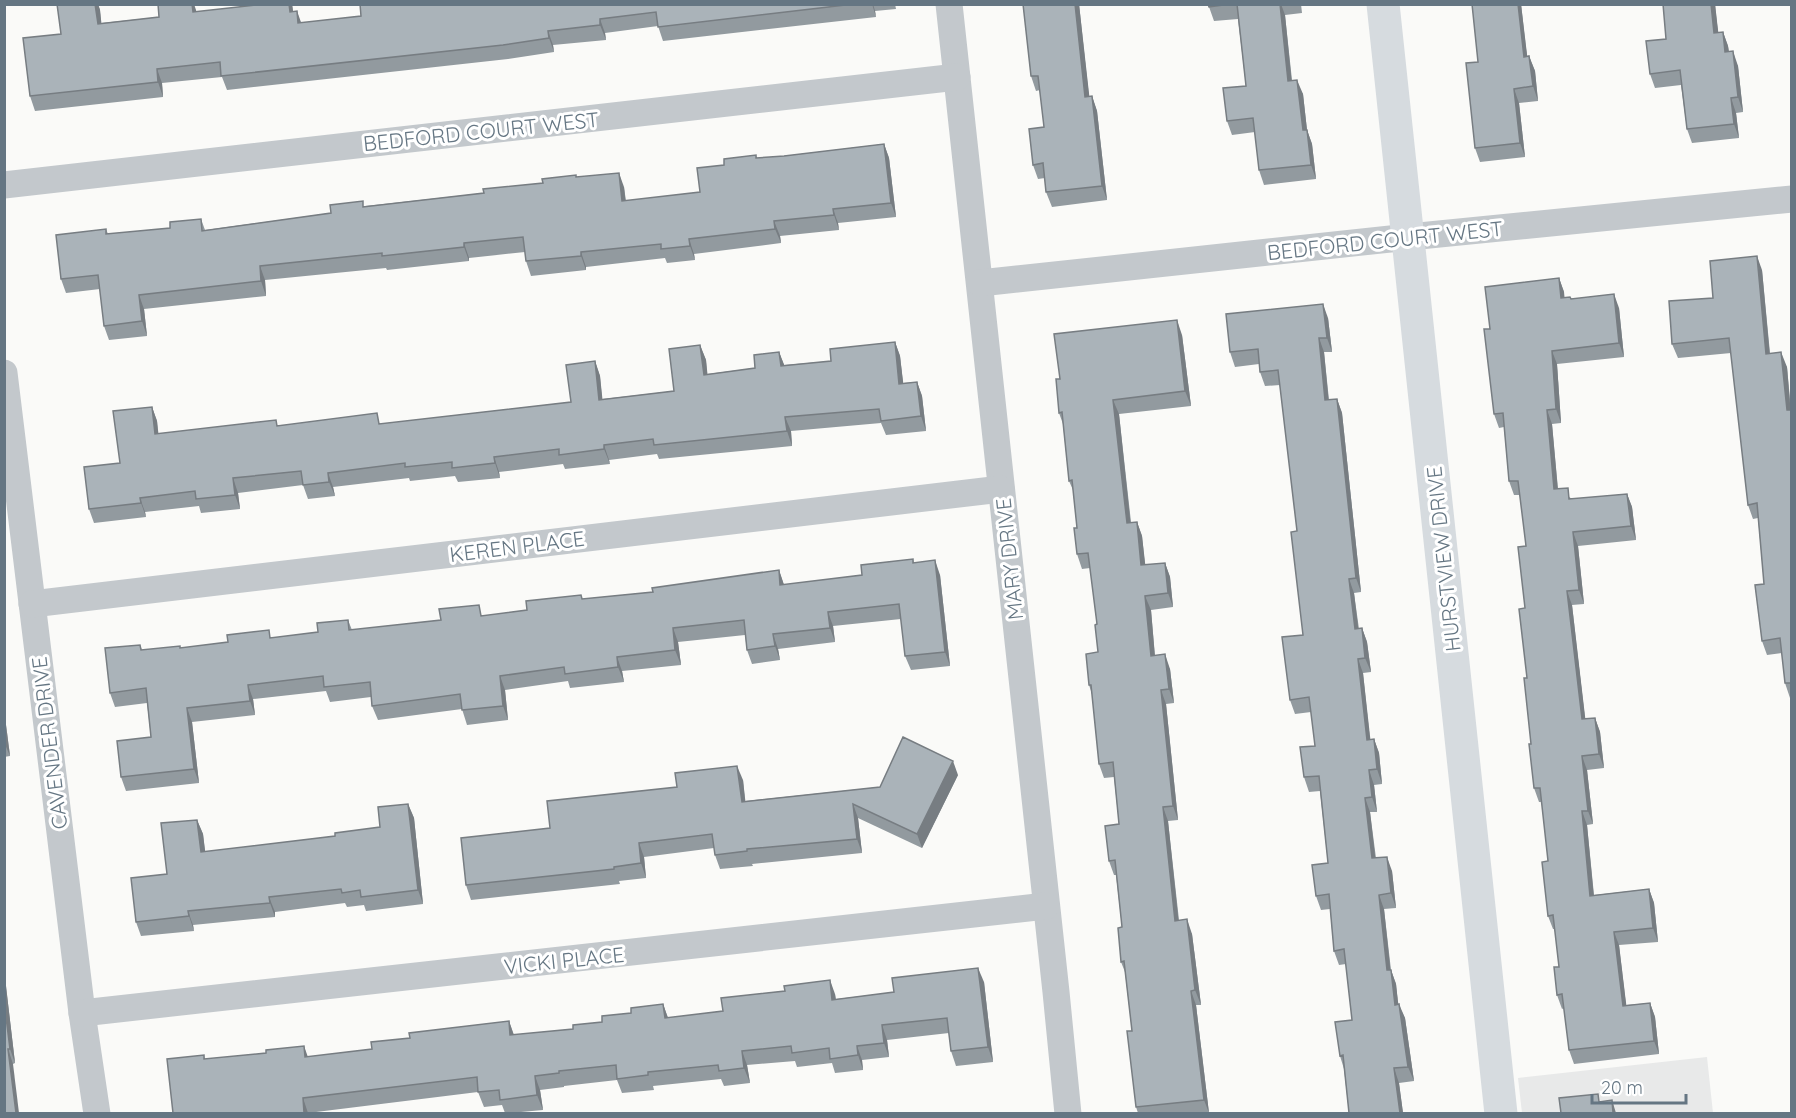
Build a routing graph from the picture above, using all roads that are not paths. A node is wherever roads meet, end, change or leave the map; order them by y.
1 (949, 4) edge
2 (1383, 4) edge
3 (957, 77) junction
4 (4, 185) edge
5 (1791, 199) edge
6 (1409, 237) junction
7 (980, 283) junction
8 (4, 373) edge
9 (6, 408) edge
10 (1001, 489) junction
11 (32, 604) junction
12 (1046, 906) junction
13 (82, 1013) junction
14 (97, 1113) edge
15 (1068, 1113) edge
16 (1501, 1113) edge

1 - 3 street, MARY DRIVE
2 - 6 street, HURSTVIEW DRIVE
3 - 4 street, BEDFORD COURT WEST
3 - 7 street, MARY DRIVE
5 - 6 street, BEDFORD COURT WEST
6 - 7 street, BEDFORD COURT WEST
6 - 16 street, HURSTVIEW DRIVE
7 - 10 street, MARY DRIVE
8 - 9 street, CAVENDER DRIVE
9 - 11 street, CAVENDER DRIVE
10 - 11 street, KEREN PLACE
10 - 12 street, MARY DRIVE
11 - 13 street, CAVENDER DRIVE
12 - 13 street, VICKI PLACE
12 - 15 street, MARY DRIVE
13 - 14 street, CAVENDER DRIVE

